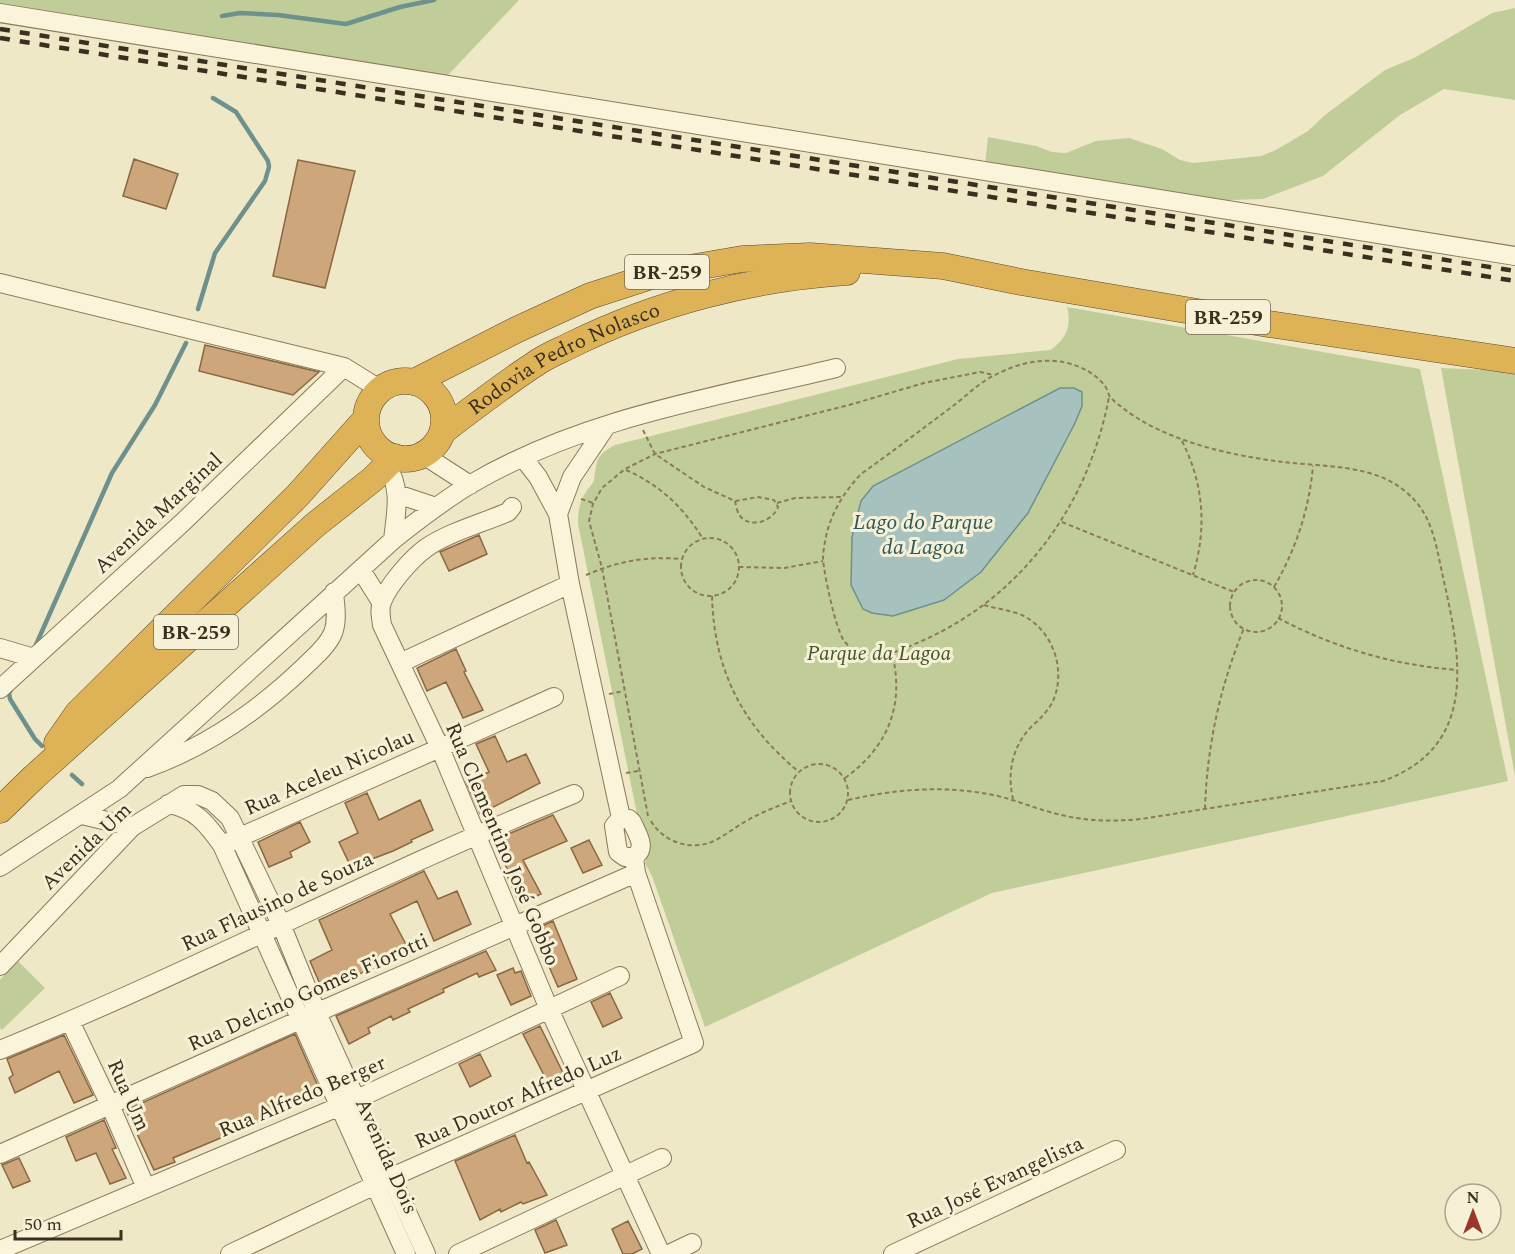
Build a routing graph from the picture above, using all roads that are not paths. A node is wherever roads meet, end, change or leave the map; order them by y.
1 (0, 13) edge
2 (1515, 256) edge
3 (943, 266) junction
4 (0, 284) edge
5 (1515, 361) edge
6 (344, 367) junction
7 (836, 368) dead end
8 (414, 382) junction
9 (381, 390) junction
10 (365, 420) junction
11 (607, 424) junction
12 (443, 431) junction
13 (425, 456) junction
14 (524, 459) junction
15 (391, 461) junction
16 (470, 485) junction
17 (397, 494) junction
18 (435, 507) junction
19 (512, 507) dead end
20 (558, 514) junction
21 (393, 540) junction
22 (361, 570) junction
23 (570, 584) junction
24 (334, 592) junction
25 (381, 602) junction
26 (0, 648) edge
27 (34, 658) junction
28 (400, 663) junction
29 (0, 689) edge
30 (554, 697) dead end
31 (440, 748) junction
32 (140, 771) junction
33 (34, 777) junction
34 (574, 794) dead end
35 (168, 804) junction
36 (0, 810) edge
37 (82, 815) junction
38 (132, 827) junction
39 (475, 834) junction
40 (239, 836) junction
41 (222, 845) junction
42 (635, 865) junction
43 (0, 867) edge
44 (281, 924) junction
45 (513, 926) junction
46 (263, 933) junction
47 (0, 966) edge
48 (620, 976) dead end
49 (549, 1009) junction
50 (309, 1016) junction
51 (70, 1021) junction
52 (0, 1050) edge
53 (587, 1091) junction
54 (357, 1099) junction
55 (110, 1105) junction
56 (339, 1106) junction
57 (1116, 1150) dead end
58 (0, 1154) edge
59 (662, 1158) dead end
60 (625, 1174) junction
61 (384, 1181) junction
62 (146, 1188) junction
63 (692, 1244) dead end
64 (0, 1250) edge
65 (230, 1254) edge
66 (406, 1254) edge
67 (426, 1254) edge
68 (458, 1254) edge
69 (661, 1254) edge
70 (669, 1254) edge
71 (893, 1254) edge

1 - 2 street
3 - 5 highway, Rodovia Pedro Nolasco / BR-259
3 - 8 highway, Rodovia Pedro Nolasco / BR-259
3 - 12 highway, Rodovia Pedro Nolasco / BR-259
4 - 6 street
6 - 9 street
6 - 27 street, Avenida Marginal
7 - 11 street
8 - 9 highway
8 - 12 highway
9 - 10 highway
10 - 15 highway
10 - 33 highway, BR-259
11 - 14 street
11 - 20 street
12 - 13 highway
13 - 15 highway
13 - 16 street
14 - 16 street
14 - 20 street
15 - 17 street
15 - 33 highway, BR-259
16 - 18 street
17 - 18 street
17 - 21 street
18 - 21 street
19 - 25 street
20 - 23 street
21 - 22 street
22 - 24 street
22 - 25 street
23 - 28 street
23 - 42 street
24 - 32 street
24 - 32 street
25 - 28 street, Rua Clementino José Gobbo
26 - 27 street
27 - 29 street, Avenida Marginal
28 - 31 street, Rua Clementino José Gobbo
30 - 31 street, Rua Aceleu Nicolau
31 - 39 street, Rua Clementino José Gobbo
31 - 40 street, Rua Aceleu Nicolau
32 - 37 street
33 - 36 highway, BR-259
34 - 39 street, Rua Flausino de Souza
35 - 38 street, Avenida Um
35 - 40 street, Avenida Um
35 - 41 street, Avenida Dois
37 - 38 street
37 - 43 street
38 - 47 street, Avenida Um
39 - 44 street, Rua Flausino de Souza
39 - 45 street, Rua Clementino José Gobbo
40 - 41 street, Rua Aceleu Nicolau
40 - 44 street, Avenida Dois
41 - 46 street, Avenida Dois
42 - 45 street, Rua Delcino Gomes Fiorotti
42 - 53 street, Rua Doutor Alfredo Luz
44 - 46 street, Rua Flausino de Souza
44 - 50 street, Avenida Dois
45 - 49 street, Rua Clementino José Gobbo
45 - 50 street, Rua Delcino Gomes Fiorotti
46 - 50 street, Avenida Dois
46 - 51 street, Rua Flausino de Souza
48 - 49 street, Rua Alfredo Berger
49 - 53 street, Rua Clementino José Gobbo
49 - 54 street, Rua Alfredo Berger
50 - 54 street, Avenida Dois
50 - 55 street, Rua Delcino Gomes Fiorotti
50 - 56 street, Avenida Dois
51 - 52 street, Rua Flausino de Souza
51 - 55 street, Rua Um
53 - 60 street, Rua Clementino José Gobbo
53 - 61 street, Rua Doutor Alfredo Luz
54 - 56 street, Rua Alfredo Berger
54 - 61 street, Avenida Dois
55 - 58 street, Rua Delcino Gomes Fiorotti
55 - 62 street, Rua Um
56 - 61 street, Avenida Dois
56 - 62 street, Rua Alfredo Berger
57 - 71 street, Rua José Evangelista
59 - 60 street
60 - 68 street
60 - 69 street, Rua Clementino José Gobbo
61 - 65 street, Rua Doutor Alfredo Luz
61 - 66 street, Avenida Dois
61 - 67 street, Avenida Dois
62 - 64 street, Rua Alfredo Berger
63 - 70 street

